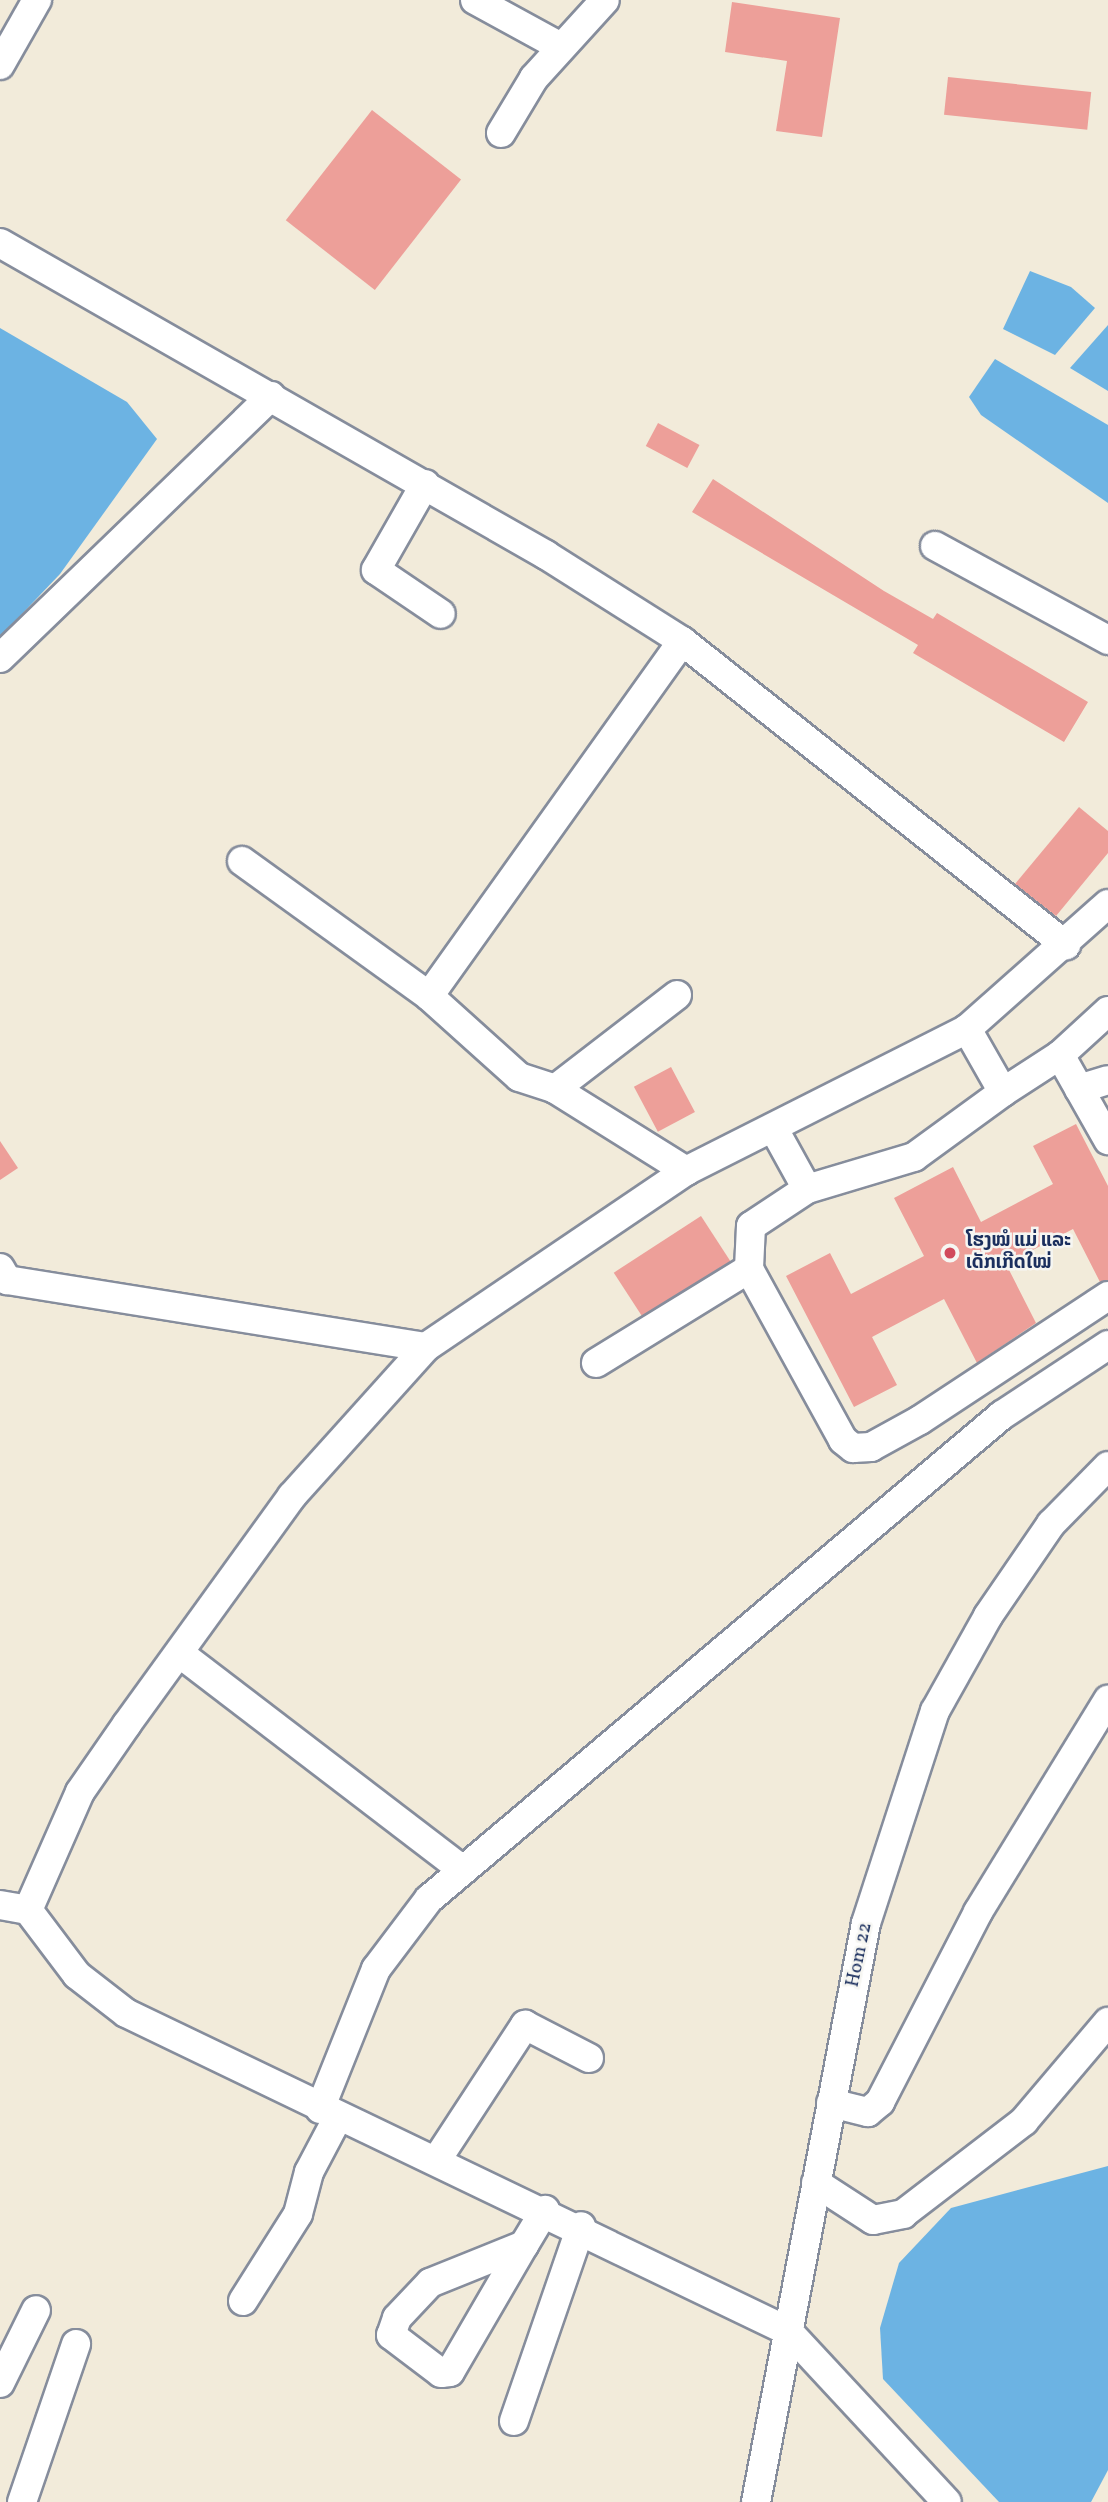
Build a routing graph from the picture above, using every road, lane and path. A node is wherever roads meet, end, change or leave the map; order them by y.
1 (37, 0) edge
2 (475, 0) edge
3 (605, 0) edge
4 (562, 47) junction
5 (0, 65) edge
6 (501, 133) dead end
7 (0, 243) edge
8 (271, 396) junction
9 (425, 484) junction
10 (935, 546) dead end
11 (441, 614) dead end
12 (682, 640) junction
13 (1108, 640) edge
14 (0, 658) edge
15 (242, 861) dead end
16 (1108, 904) edge
17 (1066, 946) junction
18 (677, 995) dead end
19 (429, 996) junction
20 (1108, 1011) edge
21 (967, 1029) junction
22 (1060, 1055) junction
23 (1108, 1080) edge
24 (555, 1089) junction
25 (1079, 1089) junction
26 (1003, 1092) junction
27 (775, 1131) junction
28 (1108, 1140) edge
29 (686, 1171) junction
30 (807, 1189) junction
31 (0, 1268) edge
32 (749, 1269) junction
33 (1108, 1296) edge
34 (1108, 1345) edge
35 (426, 1347) junction
36 (596, 1363) dead end
37 (1108, 1466) edge
38 (183, 1656) junction
39 (1108, 1700) edge
40 (463, 1870) junction
41 (0, 1905) edge
42 (28, 1910) junction
43 (1108, 2022) edge
44 (589, 2059) dead end
45 (831, 2103) junction
46 (329, 2113) junction
47 (436, 2161) junction
48 (816, 2183) junction
49 (545, 2210) junction
50 (581, 2226) junction
51 (524, 2245) junction
52 (243, 2301) dead end
53 (36, 2310) dead end
54 (788, 2330) junction
55 (76, 2344) dead end
56 (0, 2383) edge
57 (514, 2421) dead end
58 (22, 2502) edge
59 (756, 2502) edge
60 (947, 2502) edge

1 - 5 street
2 - 4 street
3 - 4 street
4 - 6 street
7 - 8 street
8 - 9 street
8 - 14 street
9 - 11 street
9 - 12 street
10 - 13 street
12 - 17 street
12 - 19 street
15 - 19 street
16 - 17 street
17 - 21 street
18 - 24 street
19 - 24 street
20 - 22 street
21 - 26 street
21 - 27 street
22 - 25 street
22 - 26 street
23 - 25 street
24 - 29 street
25 - 28 street
26 - 30 street
27 - 29 street
27 - 30 street
29 - 35 street
30 - 32 street
31 - 35 street
32 - 33 street
32 - 36 street
34 - 40 street
35 - 38 street
37 - 45 street, Hom 22
38 - 40 street
38 - 42 street
39 - 45 street
40 - 46 street
41 - 42 street
42 - 46 street
43 - 48 street
44 - 47 street
45 - 48 street, Hom 22
46 - 47 street
46 - 52 street
47 - 49 street
48 - 54 street, Hom 22
49 - 50 street
49 - 51 street
50 - 54 street
50 - 57 street
51 - 51 street
53 - 56 street
54 - 59 street, Hom 22
54 - 60 street
55 - 58 street

